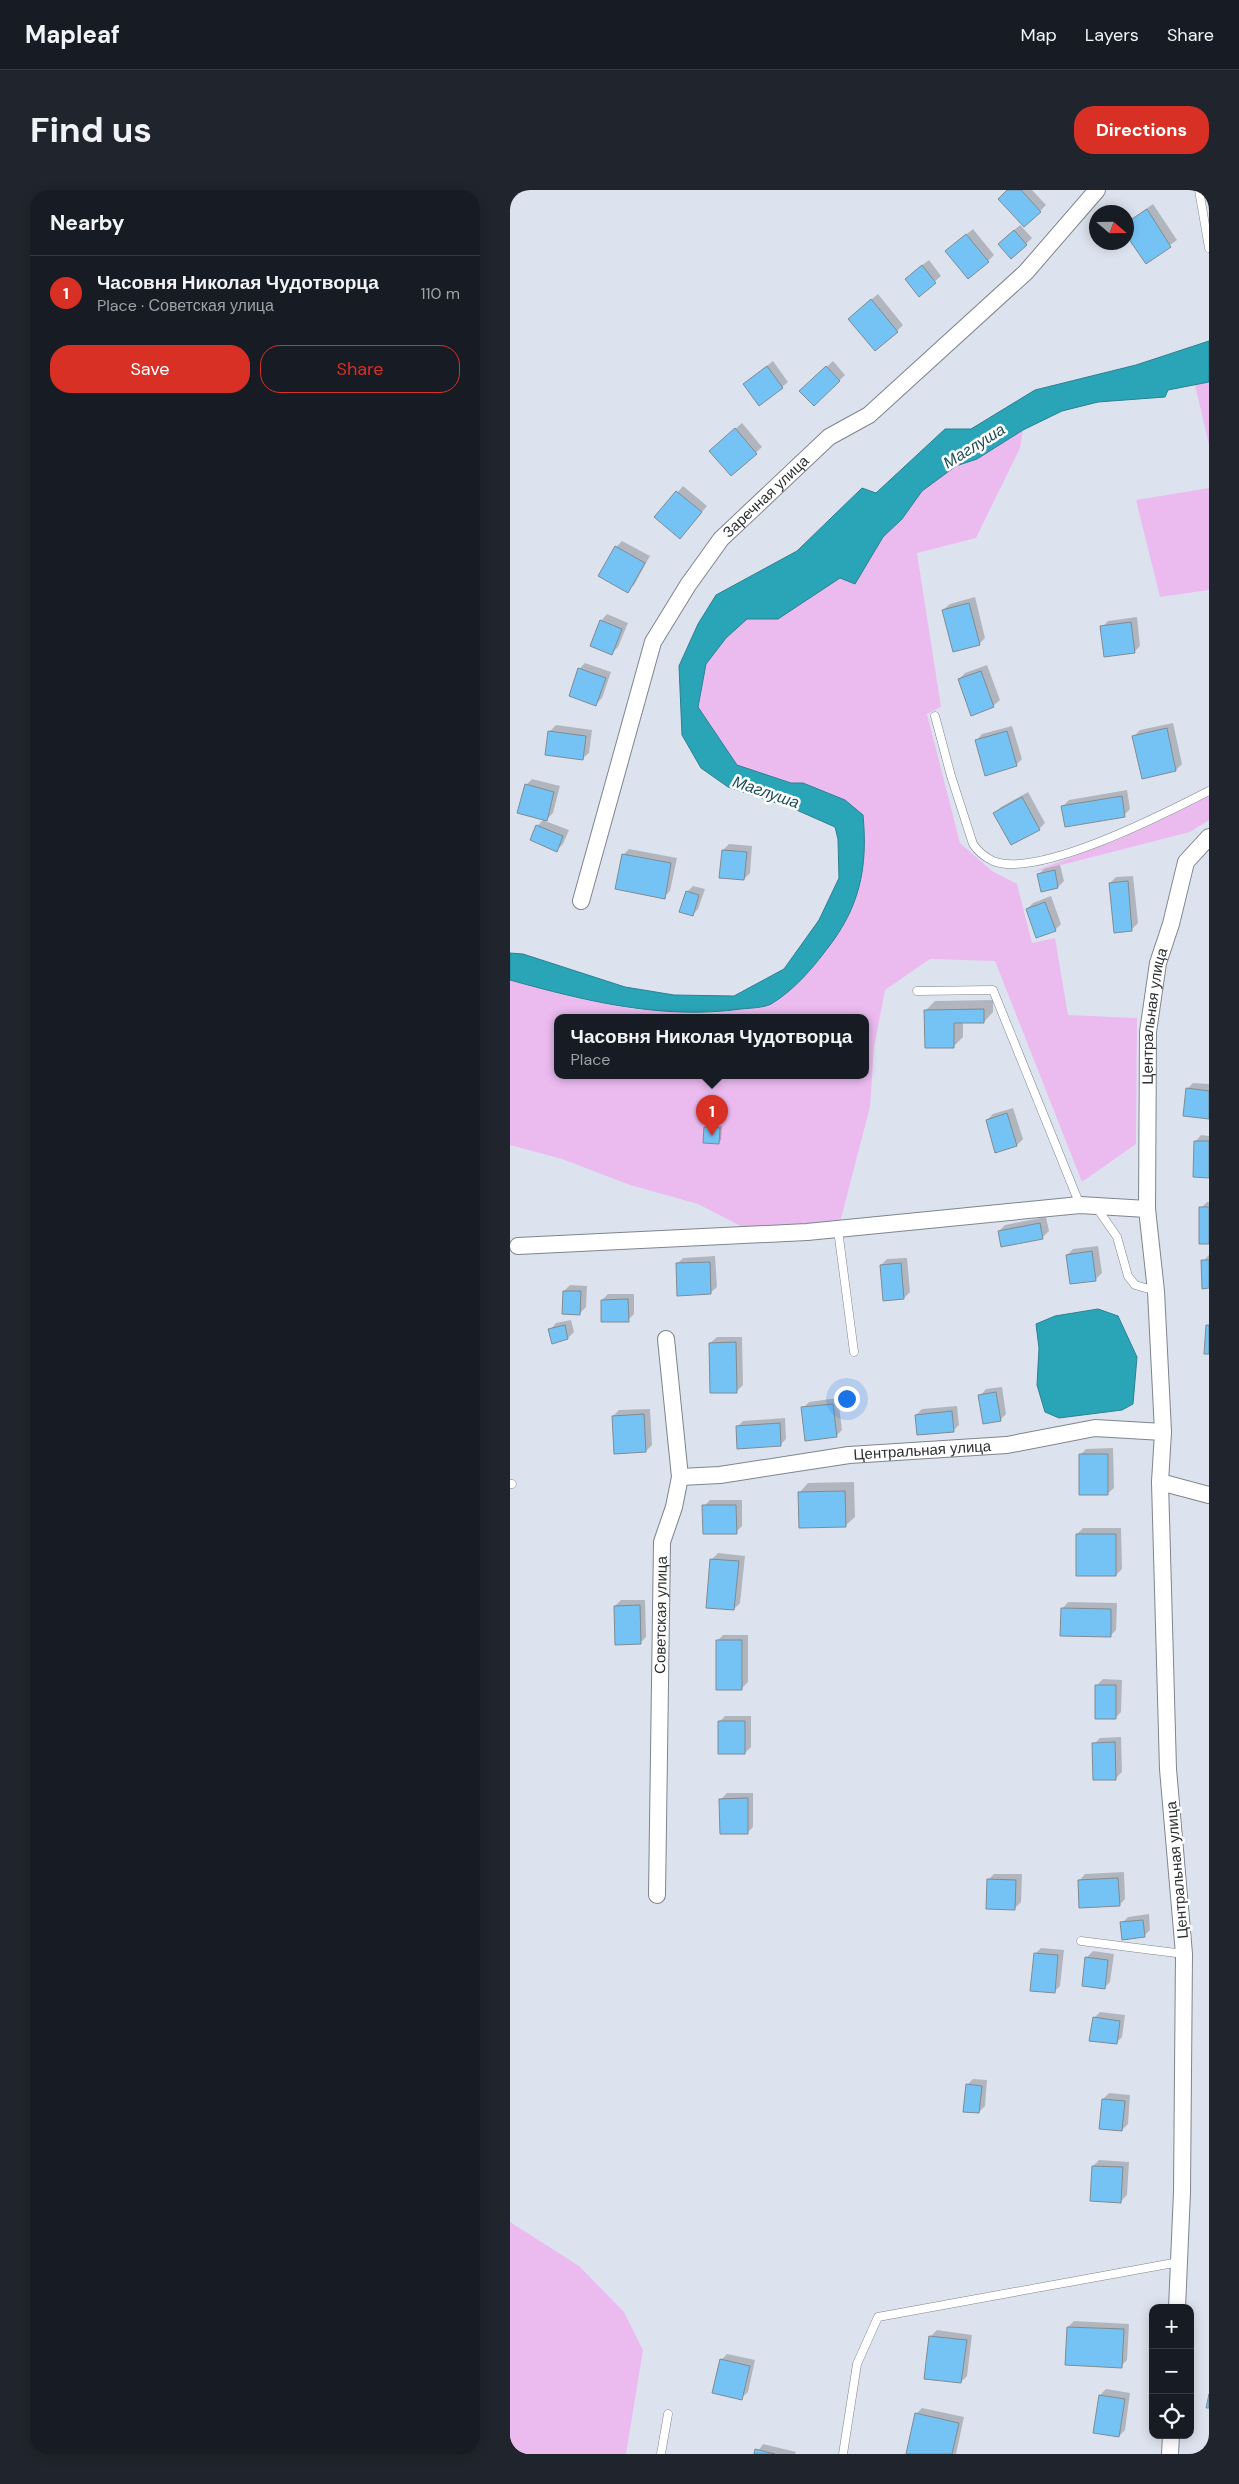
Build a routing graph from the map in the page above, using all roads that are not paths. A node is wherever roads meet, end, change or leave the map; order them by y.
1 (1097, 190) edge
2 (1199, 190) edge
3 (1209, 248) edge
4 (934, 716) dead end
5 (1209, 791) edge
6 (1209, 837) edge
7 (581, 901) dead end
8 (917, 991) dead end
9 (1080, 1205) junction
10 (1097, 1208) junction
11 (1147, 1209) junction
12 (838, 1230) junction
13 (514, 1246) edge
14 (1156, 1291) junction
15 (666, 1339) dead end
16 (854, 1352) dead end
17 (1164, 1432) junction
18 (680, 1477) junction
19 (1160, 1482) junction
20 (1209, 1495) edge
21 (656, 1895) dead end
22 (1081, 1941) dead end
23 (1184, 1954) junction
24 (1179, 2262) junction
25 (1177, 2304) edge
26 (668, 2414) dead end
27 (1171, 2439) edge
28 (661, 2454) edge
29 (843, 2454) edge
30 (1170, 2454) edge

1 - 7 street, Заречная улица
2 - 3 lane
4 - 5 lane
6 - 11 street, Центральная улица
8 - 9 lane
9 - 10 street
9 - 12 street
10 - 11 street
10 - 14 lane
11 - 14 street, Центральная улица
12 - 13 street
12 - 16 lane
14 - 17 street, Центральная улица
15 - 18 street, Советская улица
17 - 18 street, Центральная улица
17 - 19 street, Центральная улица
18 - 21 street, Советская улица
19 - 20 street
19 - 23 street, Центральная улица
22 - 23 lane
23 - 24 street, Центральная улица
24 - 25 street, Центральная улица
24 - 29 lane
26 - 28 lane
27 - 30 street

